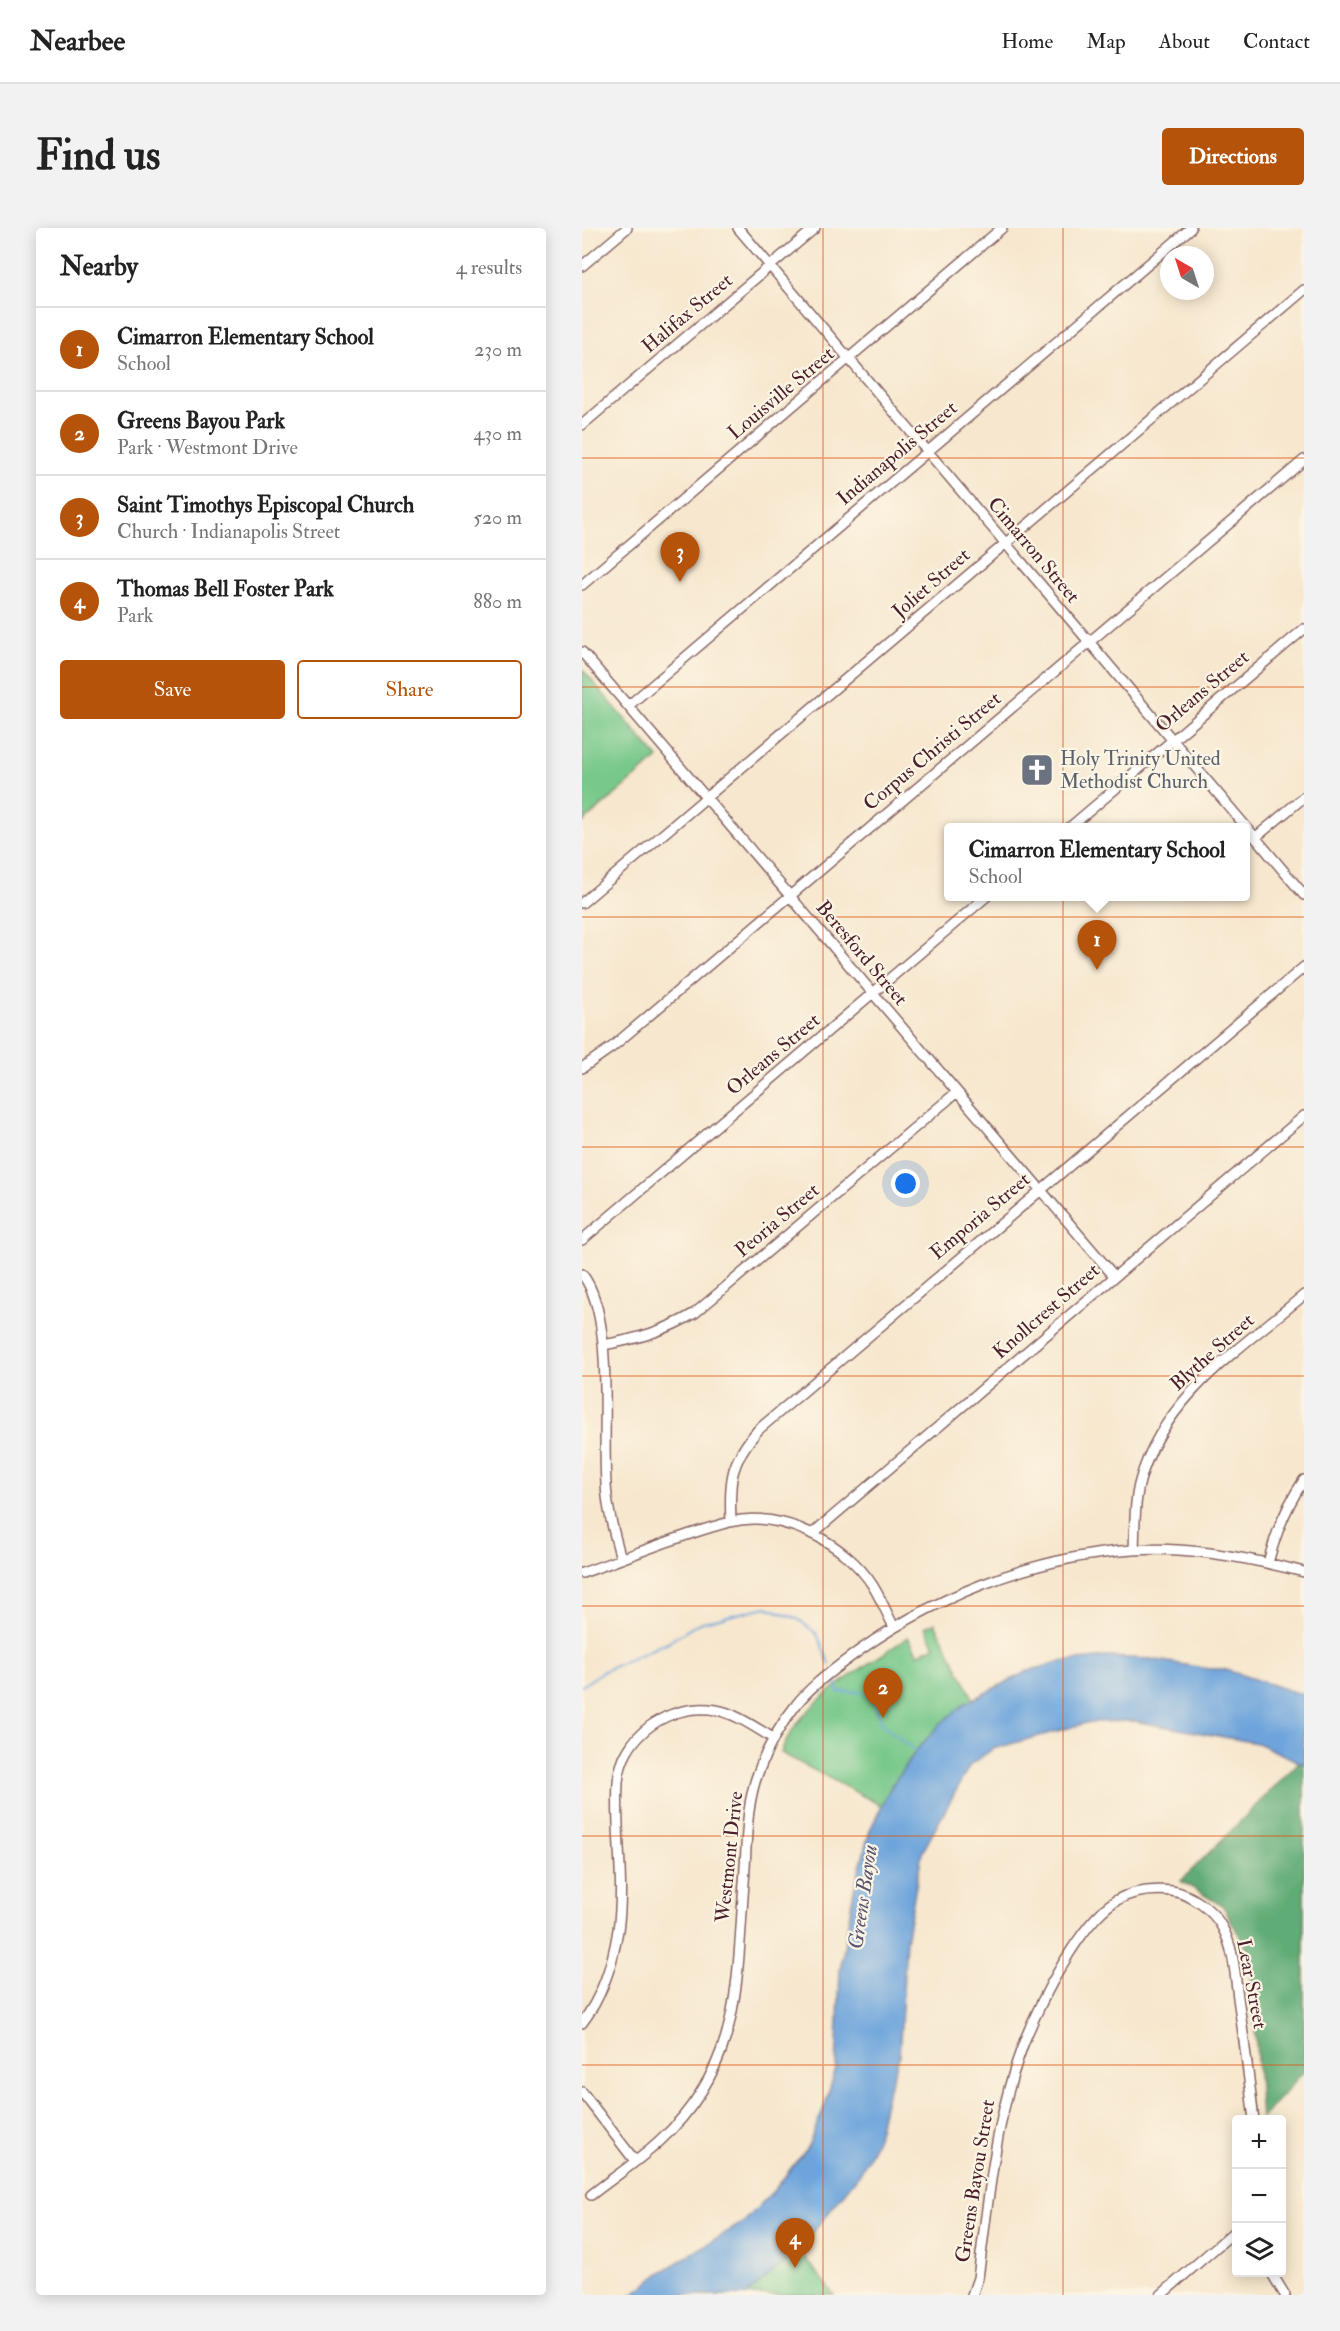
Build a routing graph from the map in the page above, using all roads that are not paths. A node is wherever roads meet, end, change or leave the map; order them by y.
1 (627, 228) edge
2 (738, 228) edge
3 (815, 228) edge
4 (1002, 228) edge
5 (1191, 228) edge
6 (582, 266) edge
7 (770, 266) junction
8 (1304, 290) edge
9 (849, 359) junction
10 (582, 425) edge
11 (927, 451) junction
12 (1304, 460) edge
13 (1005, 543) junction
14 (582, 585) edge
15 (1304, 629) edge
16 (1088, 641) junction
17 (582, 652) edge
18 (628, 706) junction
19 (1173, 740) junction
20 (1304, 797) edge
21 (706, 799) junction
22 (1075, 823) edge
23 (1244, 823) edge
24 (1250, 830) edge
25 (1256, 837) junction
26 (1304, 894) edge
27 (789, 896) junction
28 (982, 901) edge
29 (582, 903) edge
30 (1304, 967) edge
31 (872, 994) junction
32 (582, 1068) edge
33 (957, 1092) junction
34 (1304, 1116) edge
35 (1040, 1189) junction
36 (582, 1240) edge
37 (582, 1274) edge
38 (1114, 1276) junction
39 (1304, 1295) edge
40 (603, 1345) junction
41 (1304, 1480) edge
42 (731, 1521) junction
43 (812, 1534) junction
44 (1134, 1550) junction
45 (621, 1559) junction
46 (1268, 1563) junction
47 (1304, 1572) edge
48 (582, 1573) edge
49 (894, 1627) junction
50 (773, 1738) junction
51 (1098, 1915) joint
52 (582, 2023) edge
53 (582, 2092) edge
54 (1253, 2115) edge
55 (635, 2161) junction
56 (591, 2195) dead end
57 (1232, 2233) edge
58 (1274, 2277) edge
59 (972, 2295) edge
60 (1161, 2295) edge
61 (1285, 2295) edge

1 - 6 street
2 - 7 street, Cimarron Street
3 - 7 street, Halifax Street
4 - 9 street, Louisville Street
5 - 11 street, Indianapolis Street
7 - 9 street, Cimarron Street
7 - 10 street, Halifax Street
8 - 13 street, Joliet Street
9 - 11 street, Cimarron Street
9 - 14 street, Louisville Street
11 - 13 street, Cimarron Street
11 - 18 street, Indianapolis Street
12 - 16 street, Corpus Christi Street
13 - 16 street, Cimarron Street
13 - 21 street, Joliet Street
15 - 19 street, Orleans Street
16 - 19 street, Cimarron Street
16 - 27 street, Corpus Christi Street
17 - 18 street, Beresford Street
18 - 21 street, Beresford Street
19 - 22 street, Orleans Street
19 - 23 street, Cimarron Street
20 - 25 street
21 - 27 street, Beresford Street
21 - 29 street, Joliet Street
24 - 25 street, Cimarron Street
25 - 26 street, Cimarron Street
27 - 31 street, Beresford Street
27 - 32 street, Corpus Christi Street
28 - 31 street, Orleans Street
30 - 35 street, Emporia Street
31 - 33 street, Beresford Street
31 - 36 street, Orleans Street
33 - 35 street, Beresford Street
33 - 40 street, Peoria Street
34 - 38 street, Knollcrest Street
35 - 38 street, Beresford Street
35 - 42 street, Emporia Street
37 - 40 street
38 - 43 street, Knollcrest Street
39 - 44 street, Blythe Street
40 - 45 street
41 - 46 street
42 - 43 street
42 - 45 street
43 - 49 street
44 - 46 street, Westmont Drive
44 - 49 street, Westmont Drive
45 - 48 street
46 - 47 street, Westmont Drive
49 - 50 street, Westmont Drive
50 - 52 street
50 - 55 street, Westmont Drive
51 - 54 street, Lear Street
51 - 59 street, Greens Bayou Street
53 - 55 street
55 - 56 street, Westmont Drive
57 - 60 street
58 - 61 street

